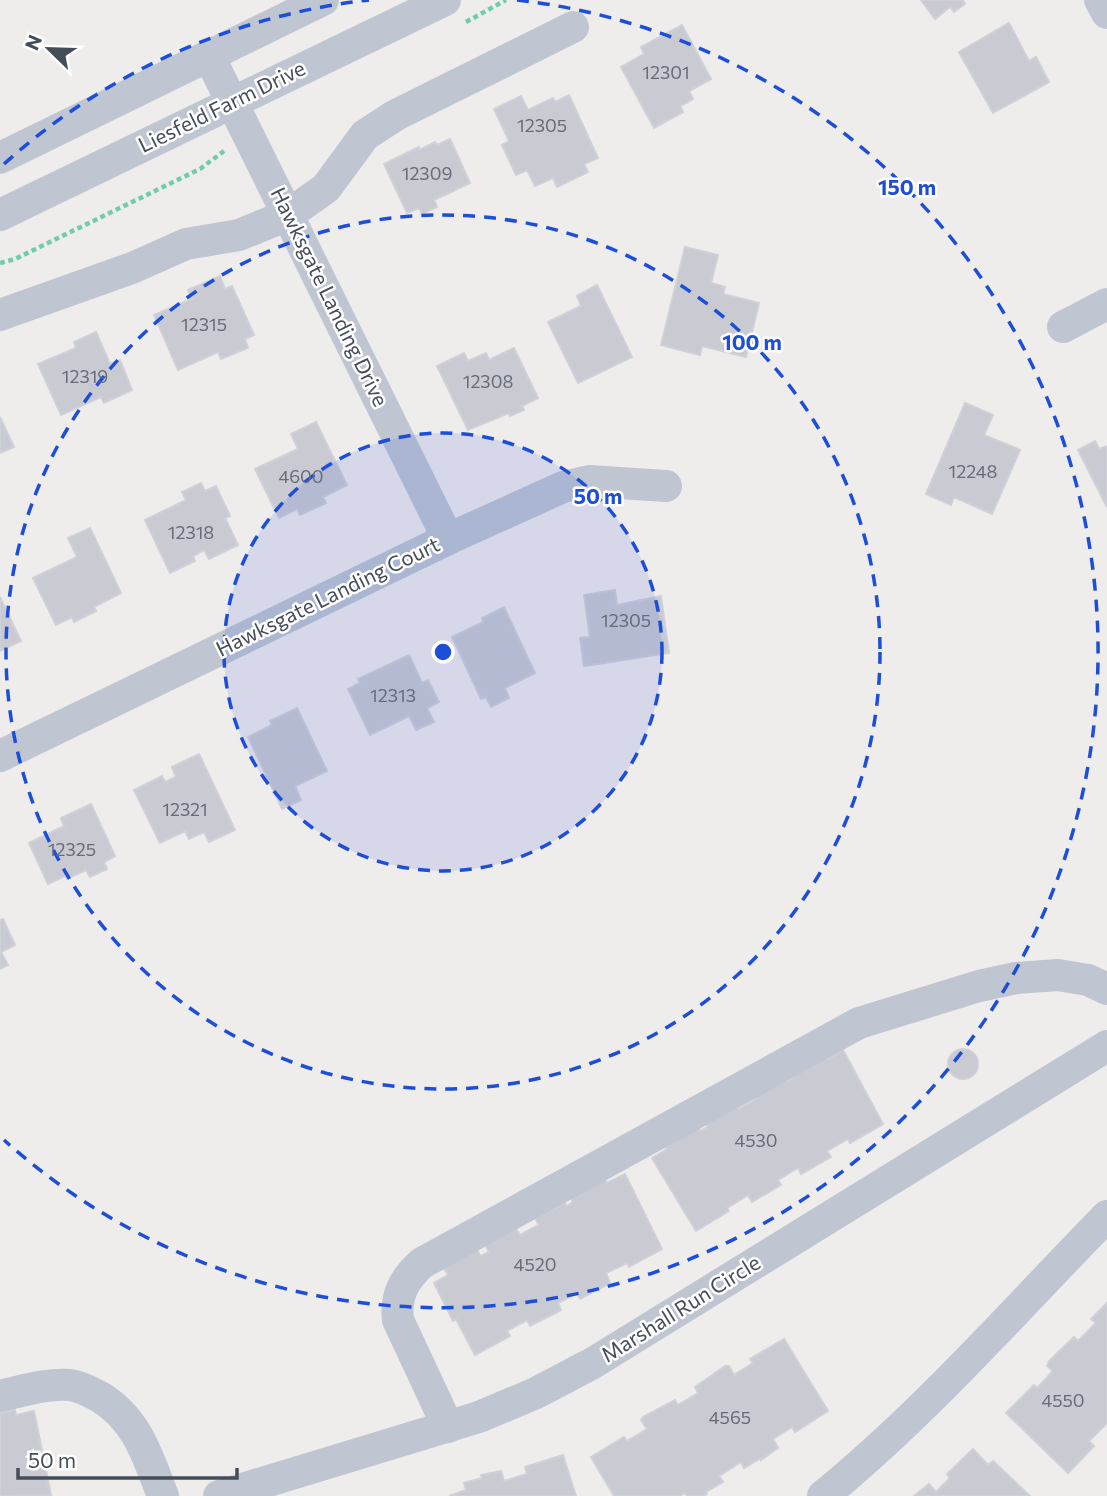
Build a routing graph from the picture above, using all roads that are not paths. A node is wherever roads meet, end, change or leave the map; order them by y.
1 (323, 0) edge
2 (445, 0) edge
3 (1100, 0) edge
4 (1107, 13) edge
5 (573, 27) dead end
6 (209, 56) junction
7 (233, 102) junction
8 (0, 158) edge
9 (0, 215) edge
10 (288, 215) junction
11 (1107, 304) edge
12 (0, 315) edge
13 (1063, 327) dead end
14 (666, 486) dead end
15 (448, 539) junction
16 (0, 756) edge
17 (1107, 989) edge
18 (1107, 1046) edge
19 (1107, 1216) edge
20 (0, 1396) edge
21 (448, 1427) junction
22 (163, 1496) edge
23 (219, 1496) edge
24 (823, 1496) edge

1 - 6 street
2 - 7 street, Liesfeld Farm Drive
3 - 4 street
5 - 10 street
6 - 7 street, Hawksgate Landing Drive
6 - 8 street
7 - 9 street, Liesfeld Farm Drive
7 - 10 street, Hawksgate Landing Drive
10 - 12 street
10 - 15 street, Hawksgate Landing Drive
11 - 13 street
14 - 15 street, Hawksgate Landing Court
15 - 16 street, Hawksgate Landing Court
17 - 21 street
18 - 21 street, Marshall Run Circle
19 - 24 street
20 - 22 street
21 - 23 street, Marshall Run Circle

